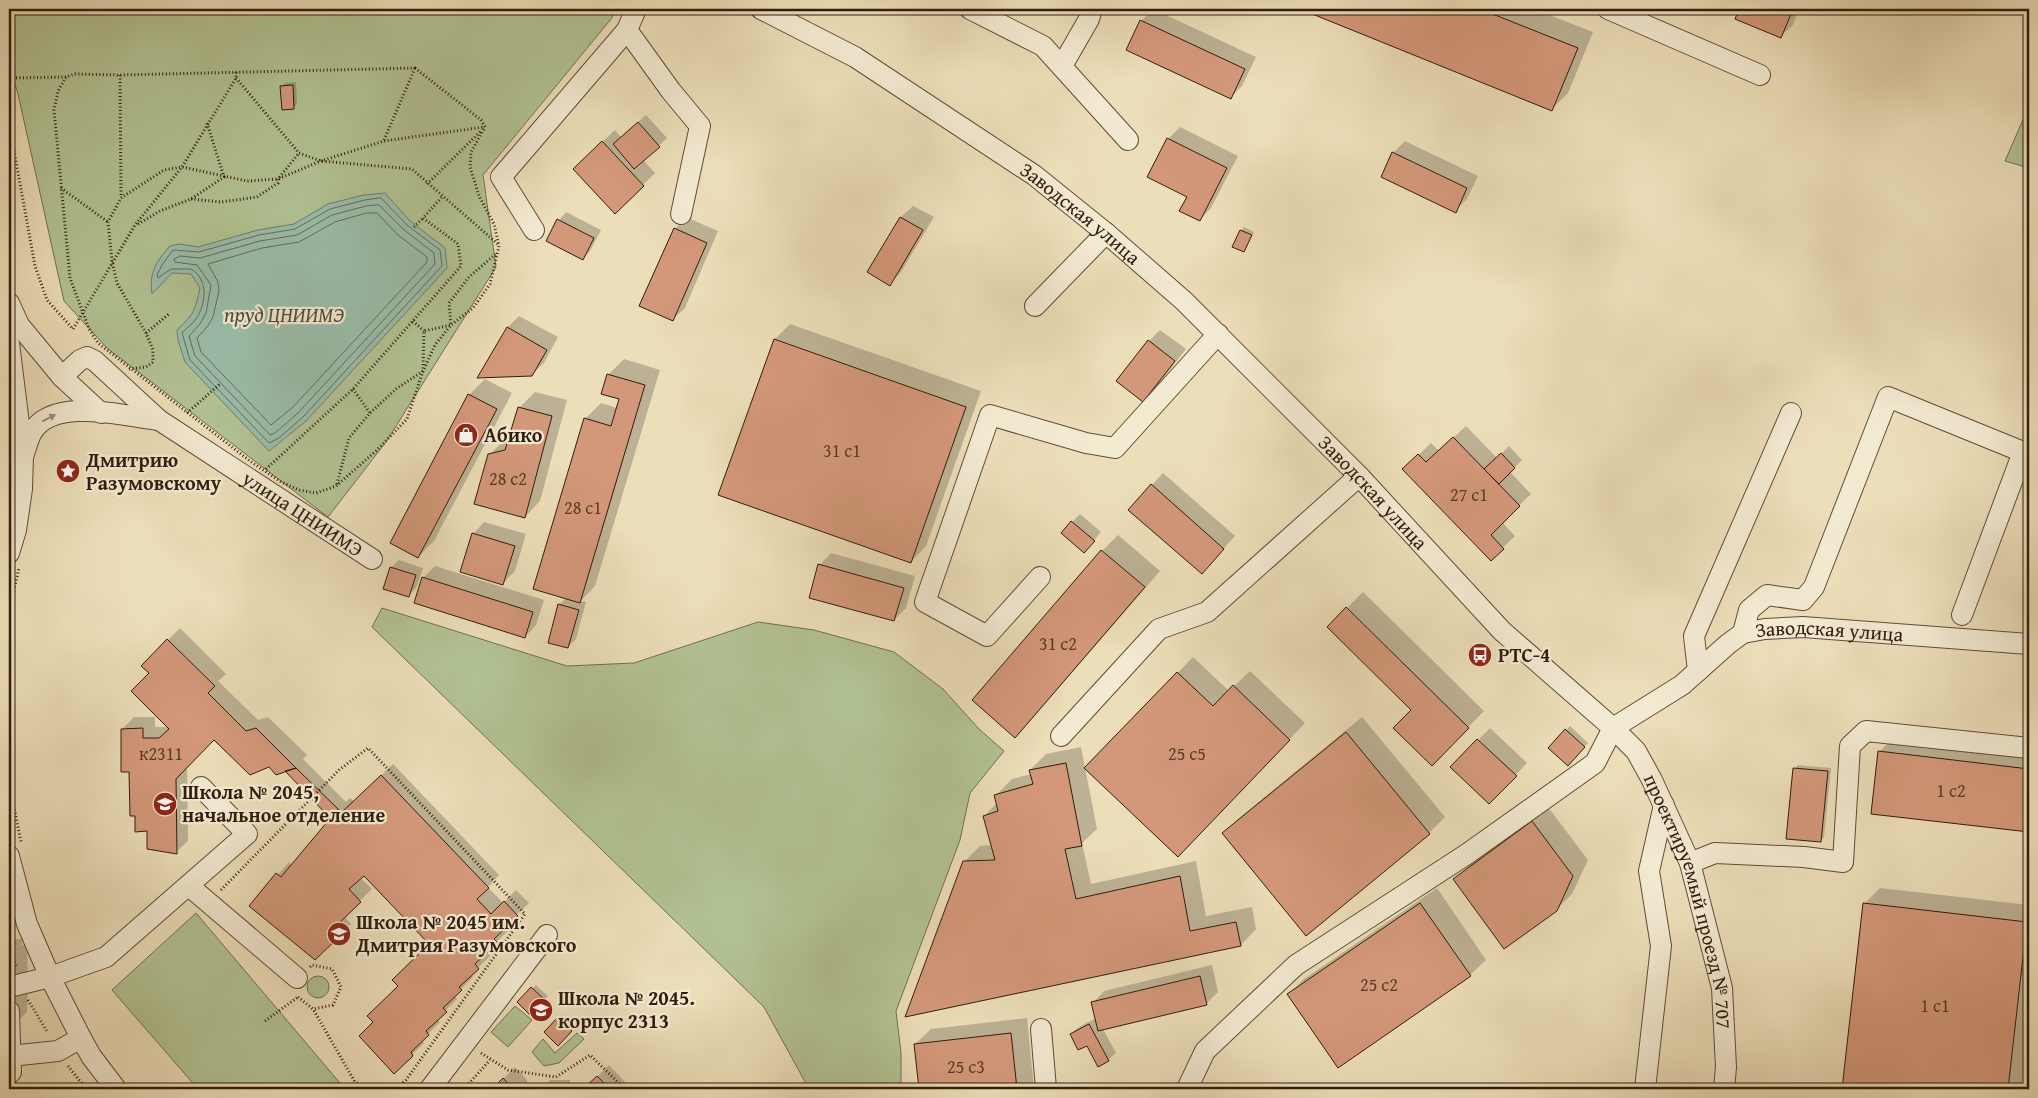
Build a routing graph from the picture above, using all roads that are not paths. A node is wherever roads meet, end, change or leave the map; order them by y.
1 (636, 9) edge
2 (761, 9) edge
3 (970, 9) edge
4 (1092, 9) edge
5 (1608, 9) edge
6 (627, 30) junction
7 (1062, 66) junction
8 (1760, 75) dead end
9 (1128, 140) dead end
10 (681, 214) dead end
11 (534, 230) dead end
12 (1106, 233) junction
13 (9, 303) edge
14 (1036, 306) dead end
15 (1218, 334) junction
16 (9, 343) edge
17 (62, 377) junction
18 (101, 413) junction
19 (1791, 413) dead end
20 (159, 420) junction
21 (23, 456) junction
22 (1359, 476) junction
23 (9, 553) edge
24 (372, 559) dead end
25 (1040, 577) dead end
26 (1962, 615) dead end
27 (1743, 634) junction
28 (2029, 644) edge
29 (1698, 671) junction
30 (1612, 728) junction
31 (1062, 736) dead end
32 (2029, 748) edge
33 (201, 787) dead end
34 (1664, 805) junction
35 (16, 852) edge
36 (1690, 862) junction
37 (189, 886) junction
38 (547, 935) dead end
39 (50, 977) junction
40 (15, 986) edge
41 (297, 987) road end
42 (9, 1011) edge
43 (1041, 1029) dead end
44 (80, 1038) junction
45 (10, 1065) edge
46 (116, 1089) edge
47 (430, 1089) edge
48 (1046, 1089) edge
49 (1187, 1089) edge
50 (1645, 1089) edge
51 (1724, 1089) edge

1 - 6 street
2 - 12 street, Заводская улица
3 - 7 street
4 - 7 street
5 - 8 street
6 - 10 street
6 - 11 street
7 - 9 street
12 - 14 street
12 - 15 street, Заводская улица
13 - 17 street
15 - 22 street, Заводская улица
15 - 25 street
16 - 21 street
17 - 18 street
17 - 20 street, улица ЦНИИМЭ
18 - 20 street, улица ЦНИИМЭ
21 -> 18 street, улица ЦНИИМЭ
19 - 29 street
20 - 24 street, улица ЦНИИМЭ
21 - 23 street
22 - 30 street, Заводская улица
22 - 31 street
26 - 27 street
27 - 28 street, Заводская улица
27 - 29 street, Заводская улица
29 - 30 street, Заводская улица
30 - 34 street, проектируемый проезд № 707
30 - 49 street
32 - 36 street
33 - 37 street
34 - 36 street, проектируемый проезд № 707
34 - 50 street
35 - 39 street
36 - 51 street, проектируемый проезд № 707
37 - 39 street
37 - 41 street
38 - 47 street
39 - 40 street
39 - 44 street
42 - 45 street
43 - 48 street
44 - 45 street
44 - 46 street

